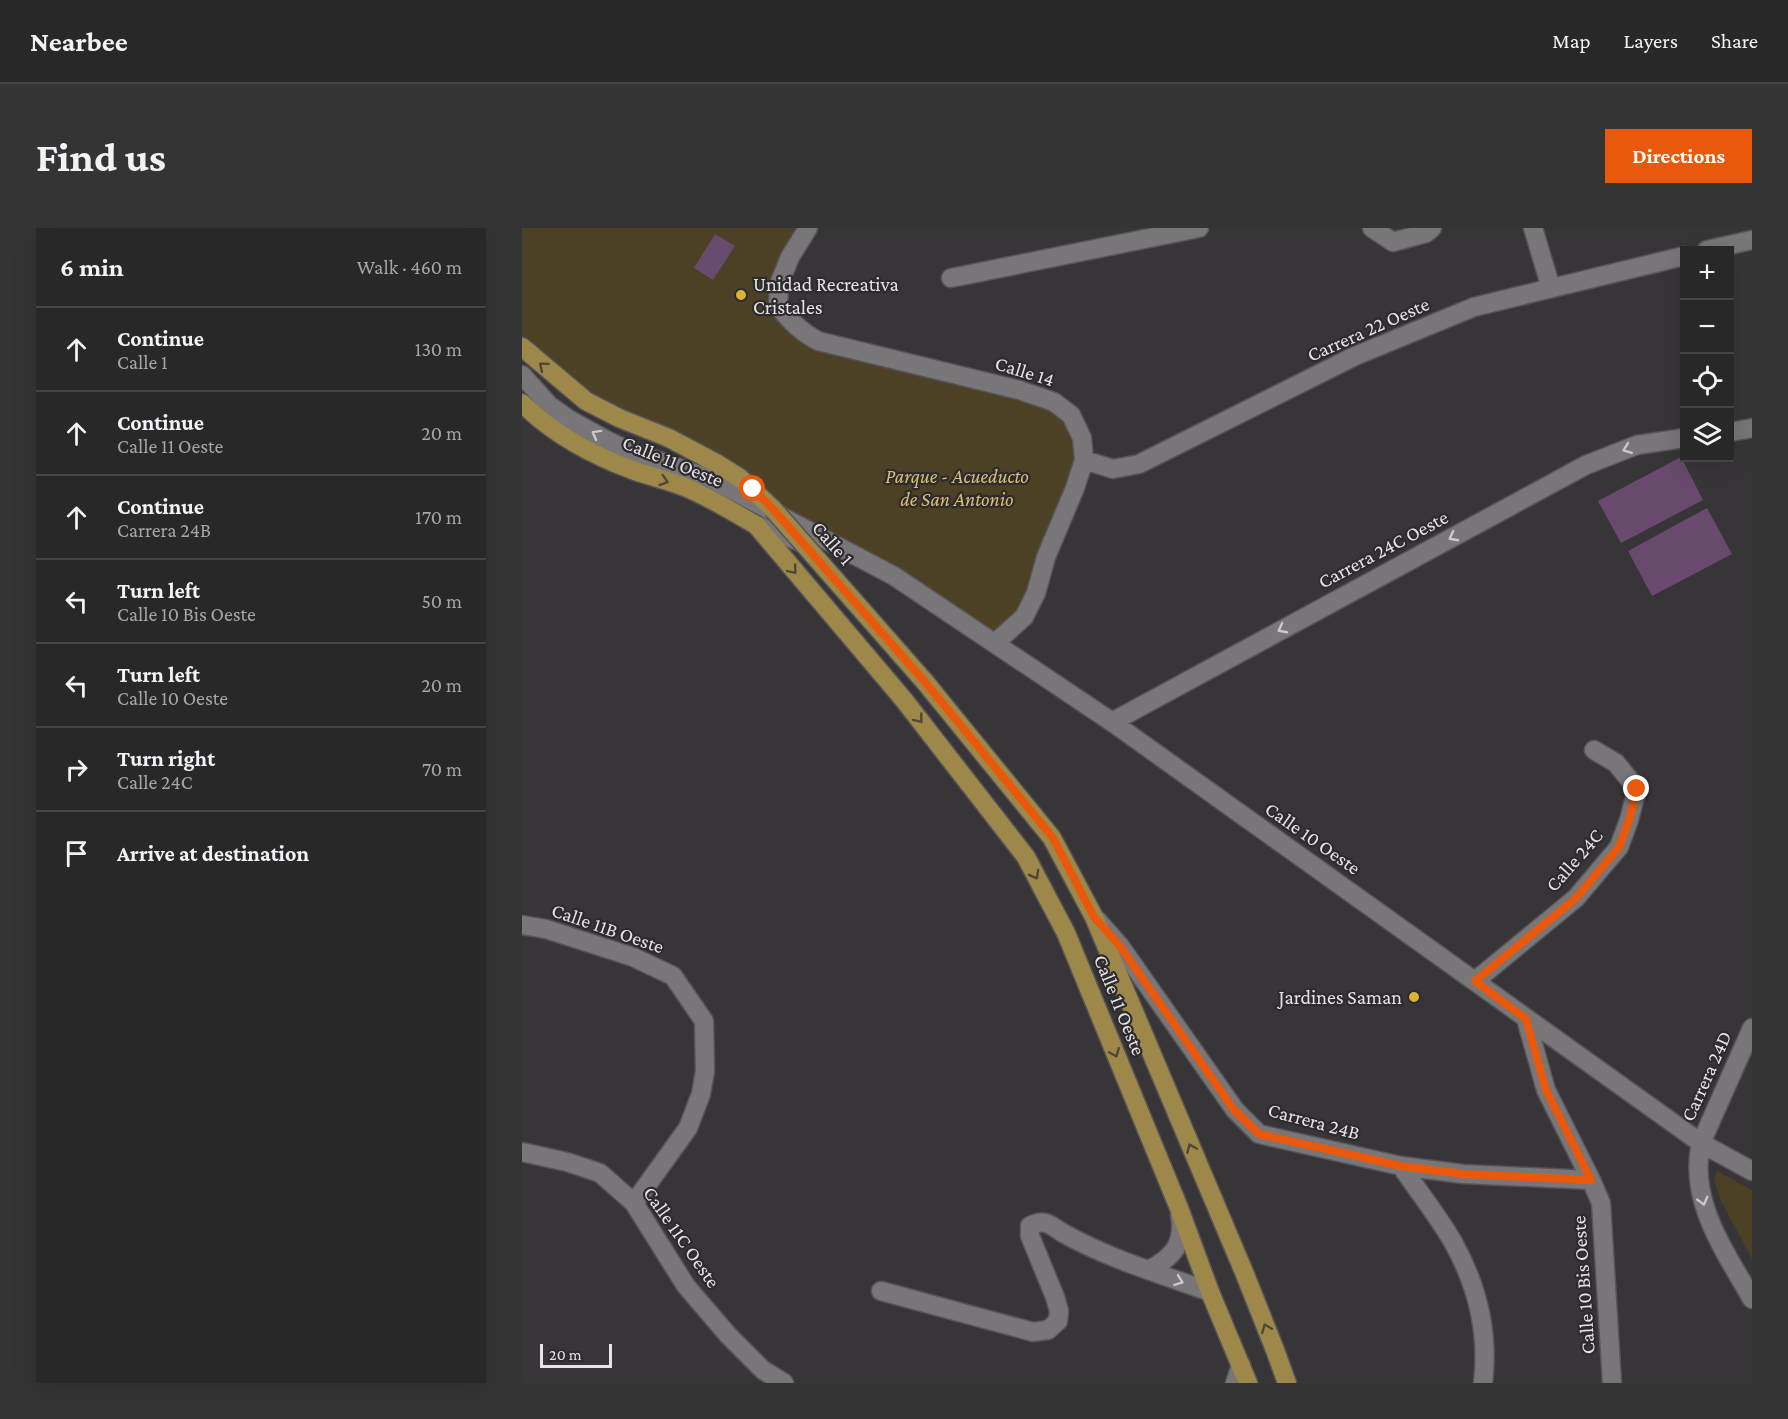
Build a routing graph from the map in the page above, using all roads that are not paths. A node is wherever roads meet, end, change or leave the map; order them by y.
1 (808, 228) edge
2 (1199, 228) edge
3 (1372, 228) edge
4 (1432, 228) edge
5 (1533, 228) edge
6 (1752, 240) edge
7 (1725, 246) edge
8 (1680, 257) edge
9 (951, 278) dead end
10 (1551, 288) junction
11 (522, 347) edge
12 (522, 375) edge
13 (522, 403) edge
14 (1752, 428) edge
15 (1734, 431) edge
16 (1680, 439) edge
17 (1084, 460) junction
18 (756, 525) junction
19 (894, 576) junction
20 (996, 643) junction
21 (1112, 722) junction
22 (1594, 750) dead end
23 (1053, 838) joint
24 (1094, 917) junction
25 (522, 925) edge
26 (1475, 981) junction
27 (1526, 1019) junction
28 (1752, 1028) edge
29 (1701, 1143) junction
30 (522, 1152) edge
31 (1401, 1166) junction
32 (1752, 1171) edge
33 (1591, 1180) junction
34 (634, 1203) junction
35 (1179, 1208) junction
36 (1149, 1270) junction
37 (881, 1291) dead end
38 (1210, 1292) junction
39 (1752, 1299) edge
40 (1241, 1365) junction
41 (784, 1383) edge
42 (1234, 1383) edge
43 (1248, 1383) edge
44 (1287, 1383) edge
45 (1484, 1383) edge
46 (1612, 1383) edge

1 - 17 street, Calle 14
2 - 9 street
3 - 4 street
5 - 10 street
6 - 7 street
8 - 10 street, Carrera 22 Oeste
10 - 17 street, Carrera 22 Oeste
23 -> 11 main road, Calle 1, bridge
19 -> 12 street, Calle 10 Oeste
13 -> 18 main road, Calle 11 Oeste
14 - 15 street
16 -> 21 street, Carrera 24C Oeste
17 - 20 street, Calle 14
18 - 19 street, Calle 10 Oeste
18 -> 35 main road, Calle 11 Oeste
19 - 20 street, Calle 10 Oeste
20 - 21 street, Calle 10 Oeste
21 - 26 street, Calle 10 Oeste
22 - 26 street, Calle 24C
23 - 24 main road, Calle 11 Oeste
24 - 31 street, Carrera 24B
44 -> 24 main road, Calle 11 Oeste
25 - 34 street, Calle 11B Oeste
26 - 27 street, Calle 10 Oeste
27 - 29 street, Calle 10 Oeste
27 - 33 street, Calle 10 Bis Oeste
28 - 29 street, Carrera 24D
29 - 32 street, Calle 10 Oeste
29 -> 39 street, Carrera 24D
30 - 34 street, Calle 11C Oeste
31 - 33 street, Carrera 24B
31 - 45 street
33 - 46 street, Calle 10 Bis Oeste
34 - 41 street, Calle 11C Oeste
35 - 36 street
35 - 38 main road, Calle 11 Oeste
36 - 37 street
36 -> 38 street
38 - 40 main road, Calle 11 Oeste
40 - 42 street
40 - 43 main road, Calle 11 Oeste

